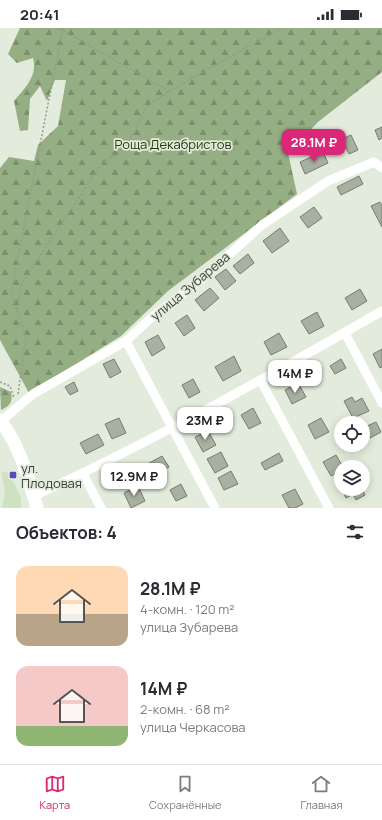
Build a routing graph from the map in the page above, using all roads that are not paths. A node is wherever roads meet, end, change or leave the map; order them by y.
1 (382, 168) edge
2 (382, 311) edge
3 (345, 333) junction
4 (126, 341) junction
5 (261, 381) junction
6 (382, 403) edge
7 (0, 421) edge
8 (172, 427) junction
9 (83, 474) junction
10 (35, 502) edge
11 (101, 508) edge
12 (214, 508) edge
13 (329, 508) edge

1 - 4 street, улица Зубарева
2 - 3 street
3 - 5 street
3 - 6 street
4 - 7 street, улица Зубарева
4 - 8 street
5 - 8 street
5 - 13 street
7 - 10 main road
8 - 9 street
8 - 12 street
9 - 10 street
9 - 11 street

